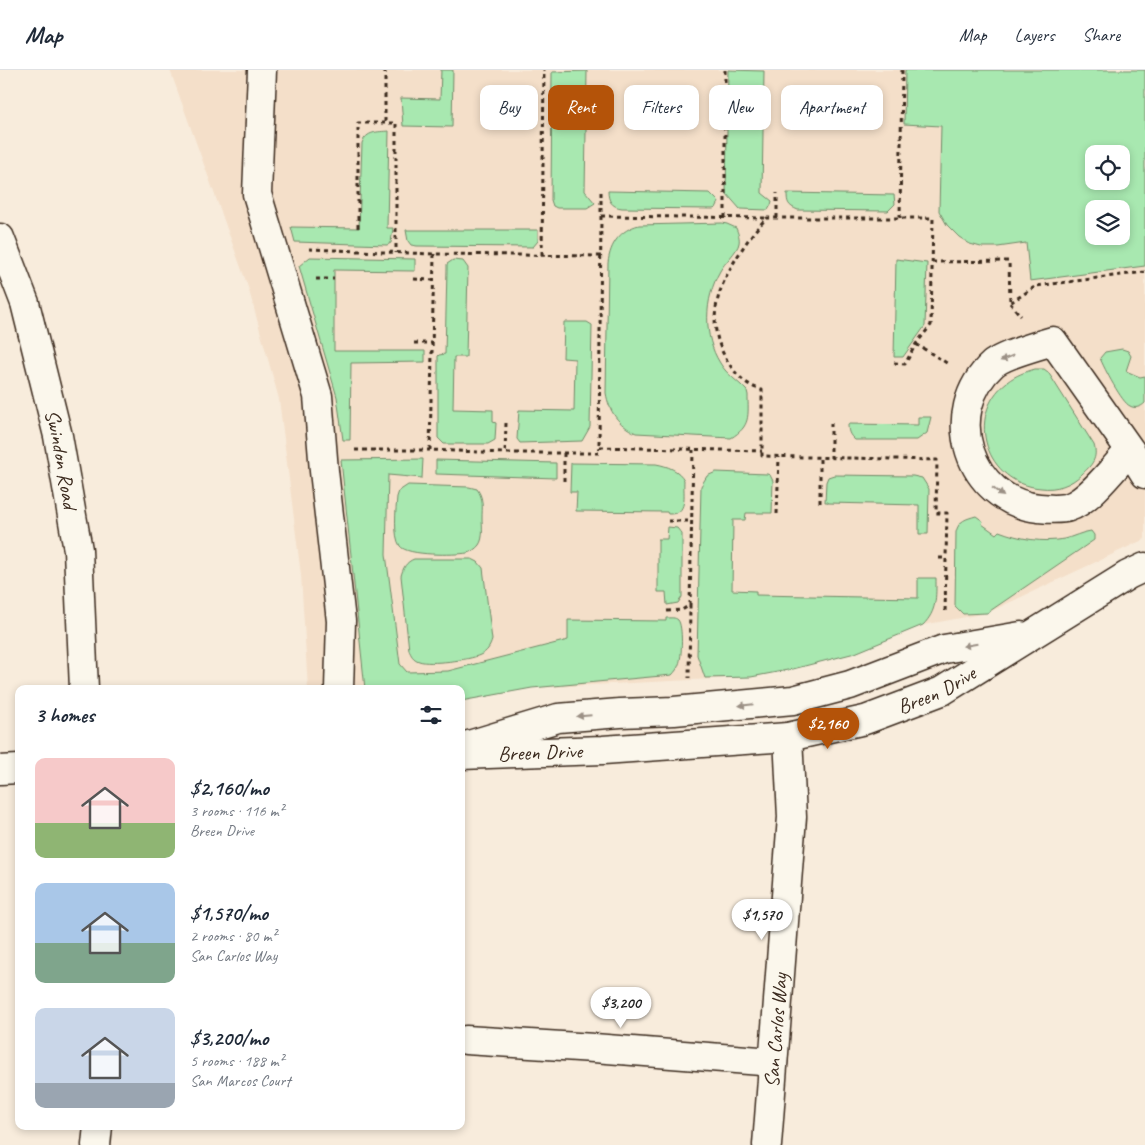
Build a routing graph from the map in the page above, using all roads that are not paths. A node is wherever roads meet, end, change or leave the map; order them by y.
1 (262, 70) edge
2 (0, 238) edge
3 (1130, 450) junction
4 (1145, 474) edge
5 (1145, 567) edge
6 (1035, 634) junction
7 (84, 685) edge
8 (339, 685) edge
9 (788, 737) junction
10 (465, 746) edge
11 (465, 755) edge
12 (15, 769) edge
13 (0, 770) edge
14 (466, 1040) dead end
15 (773, 1062) junction
16 (98, 1130) edge
17 (96, 1145) edge
18 (767, 1145) edge

1 - 8 street
2 - 7 street, Swindon Road
3 -> 3 street
3 - 4 street
5 - 6 street, Breen Drive
6 - 9 street, Breen Drive
6 -> 10 street
9 - 11 street, Breen Drive
9 - 15 street, San Carlos Way
12 - 13 street
14 - 15 street
15 - 18 street, San Carlos Way
16 - 17 street

